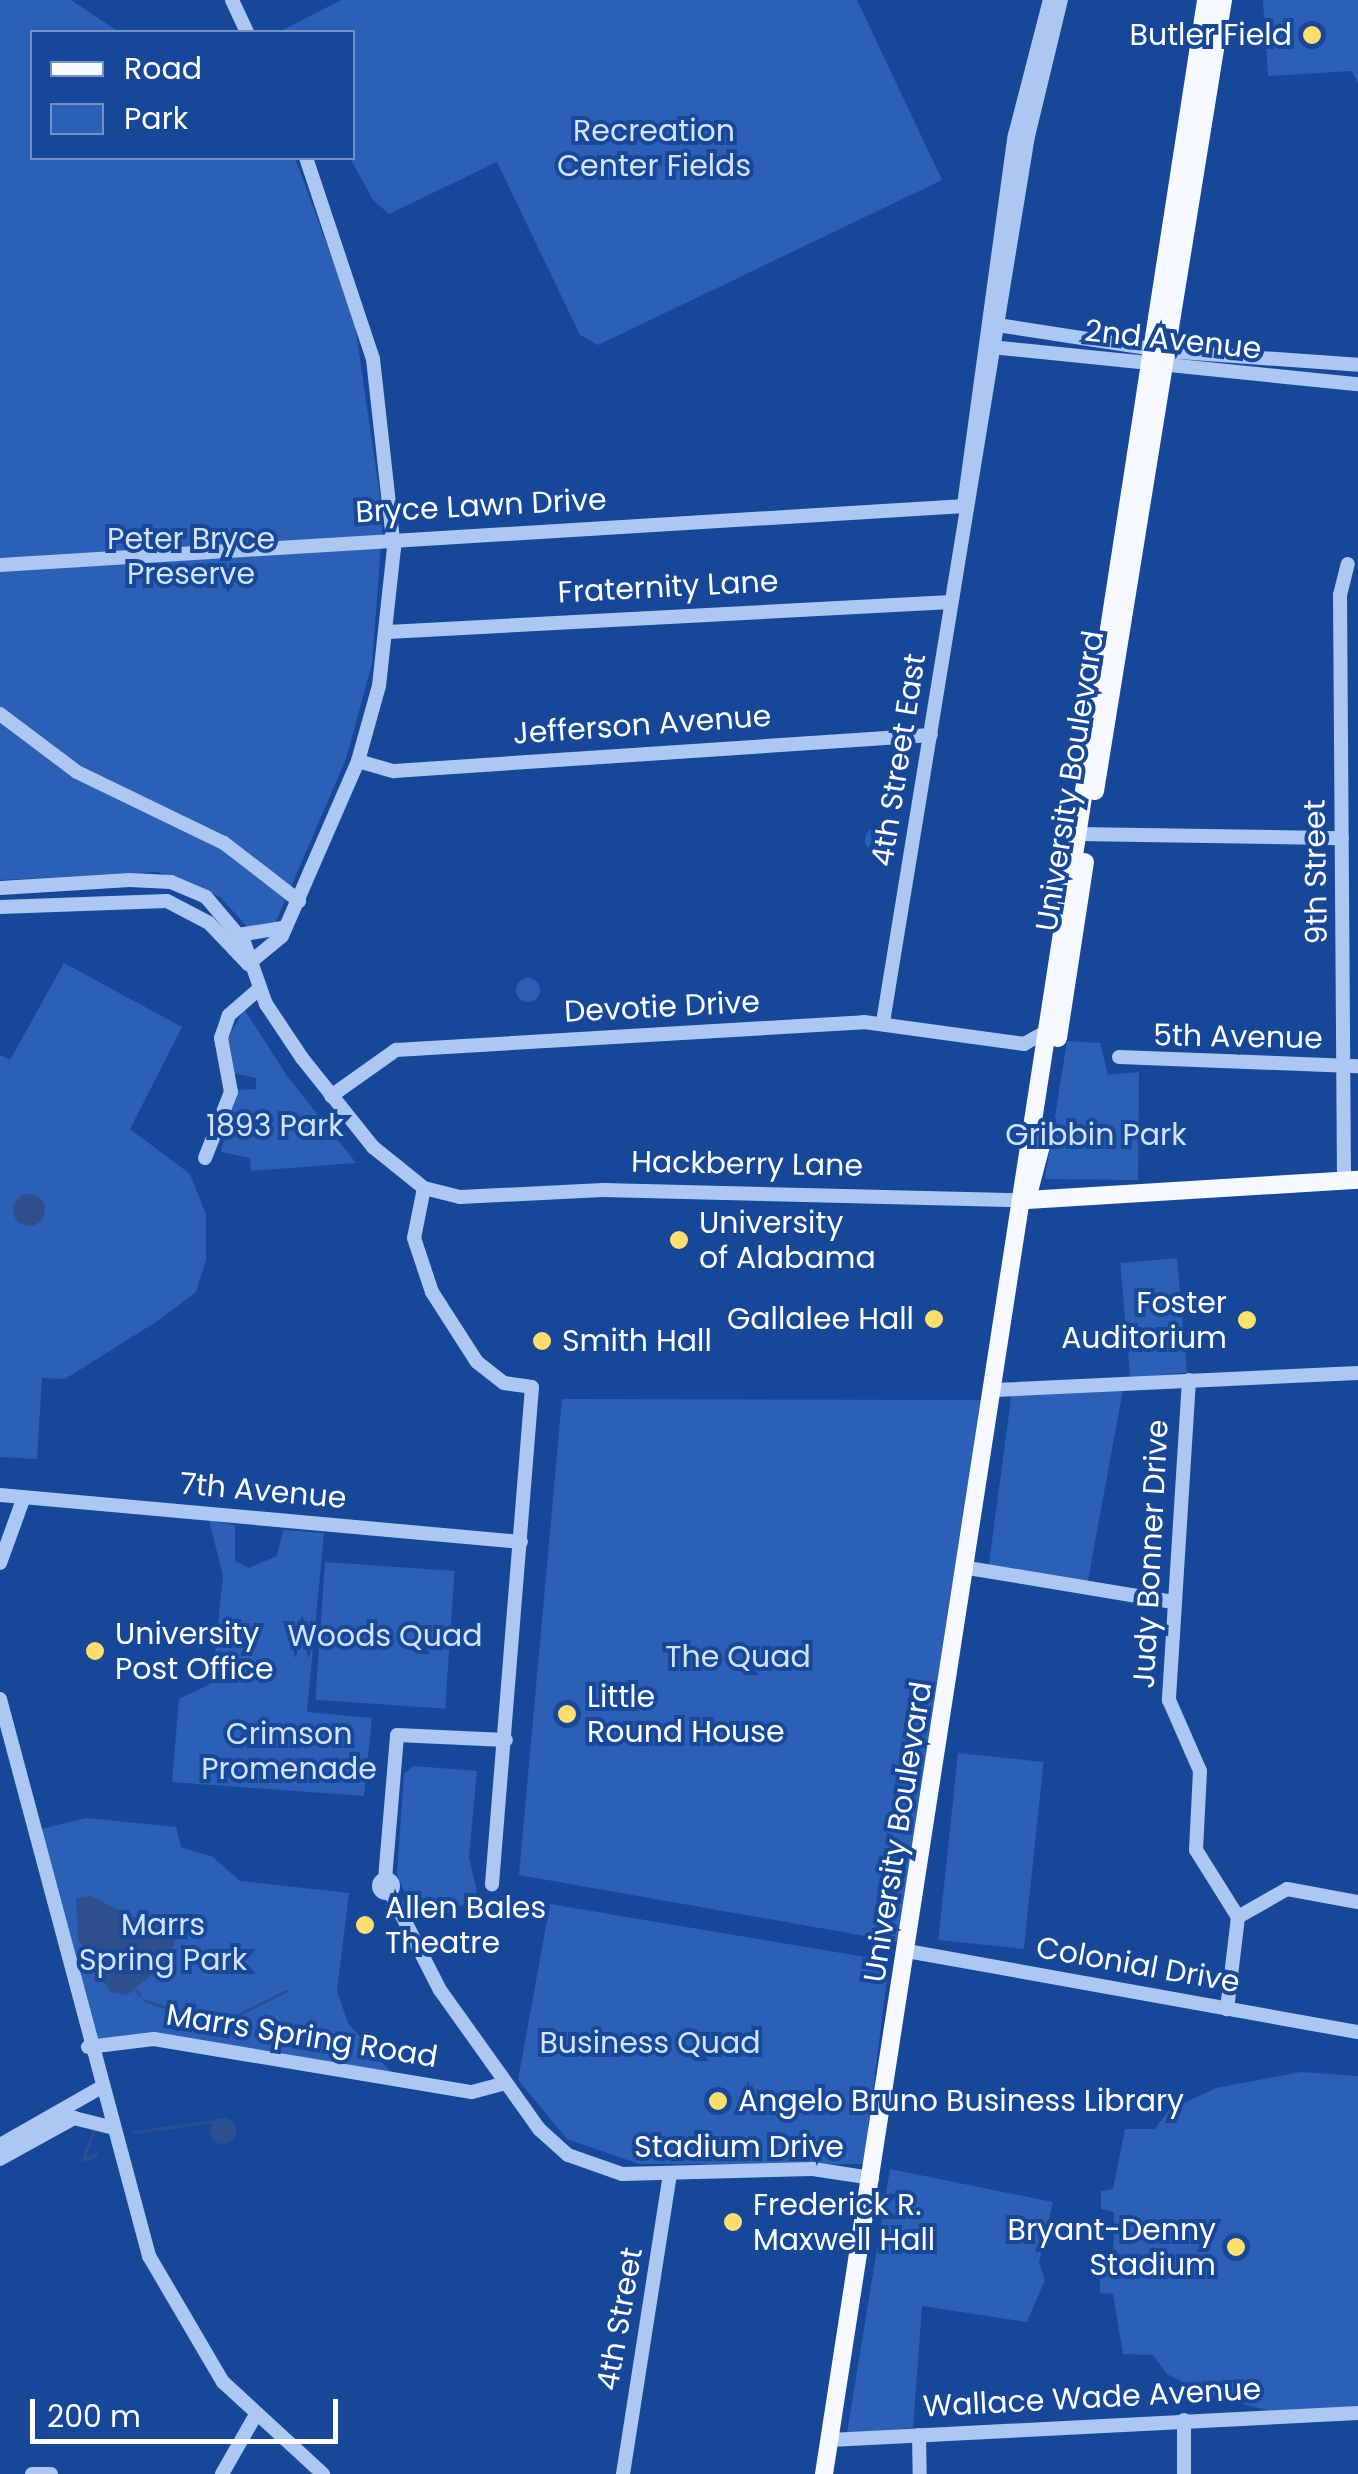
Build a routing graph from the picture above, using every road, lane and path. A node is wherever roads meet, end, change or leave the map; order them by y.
1 (232, 0) edge
2 (1050, 0) edge
3 (1062, 0) edge
4 (1206, 0) edge
5 (1223, 0) edge
6 (247, 30) edge
7 (307, 160) edge
8 (993, 324) junction
9 (990, 346) junction
10 (1155, 359) junction
11 (1358, 365) edge
12 (1358, 384) edge
13 (965, 506) junction
14 (394, 539) junction
15 (1348, 564) dead end
16 (0, 565) edge
17 (951, 602) junction
18 (388, 632) junction
19 (0, 714) edge
20 (932, 735) junction
21 (358, 760) junction
22 (1083, 835) junction
23 (1342, 838) junction
24 (0, 888) edge
25 (299, 901) junction
26 (0, 907) edge
27 (287, 926) junction
28 (238, 935) junction
29 (248, 964) junction
30 (260, 990) junction
31 (883, 1022) junction
32 (1047, 1031) junction
33 (1011, 1042) junction
34 (1119, 1057) dead end
35 (1352, 1066) edge
36 (1040, 1071) junction
37 (331, 1096) junction
38 (205, 1158) dead end
39 (1351, 1180) edge
40 (424, 1188) junction
41 (1027, 1200) junction
42 (1358, 1372) edge
43 (1190, 1380) junction
44 (995, 1390) junction
45 (0, 1495) edge
46 (24, 1497) junction
47 (521, 1542) junction
48 (0, 1564) edge
49 (968, 1568) junction
50 (1172, 1602) junction
51 (0, 1700) edge
52 (3, 1726) edge
53 (506, 1740) junction
54 (492, 1884) dead end
55 (1358, 1902) edge
56 (1238, 1917) junction
57 (907, 1951) junction
58 (1227, 2009) junction
59 (1358, 2032) edge
60 (88, 2047) junction
61 (506, 2083) junction
62 (100, 2088) junction
63 (109, 2127) junction
64 (0, 2145) edge
65 (0, 2159) edge
66 (670, 2174) junction
67 (872, 2178) junction
68 (1358, 2413) edge
69 (254, 2418) junction
70 (1184, 2420) junction
71 (919, 2435) junction
72 (830, 2440) junction
73 (32, 2474) edge
74 (51, 2474) edge
75 (222, 2474) edge
76 (324, 2474) edge
77 (622, 2474) edge
78 (824, 2474) edge
79 (920, 2474) edge
80 (1184, 2474) edge

1 - 6 street
2 - 8 street, 4th Street East
3 - 8 street, 4th Street East
4 - 10 main road
5 - 10 main road
7 - 14 street
8 - 9 street, 4th Street East
8 - 10 street, 2nd Avenue
9 - 10 street, 2nd Avenue
9 - 13 street, 4th Street East
10 - 11 street, 2nd Avenue
10 - 12 street, 2nd Avenue
10 - 22 main road, University Boulevard
13 - 14 street, Bryce Lawn Drive
13 - 17 street, 4th Street East
14 - 16 street, Bryce Lawn Drive
14 - 18 street
15 - 23 street, 9th Street
17 - 18 street, Fraternity Lane
17 - 20 street, 4th Street East
18 - 21 street
19 - 25 street
20 - 21 street, Jefferson Avenue
20 - 31 street, 4th Street East
21 - 25 street
22 - 23 street
22 - 32 main road, University Boulevard
22 - 41 main road, University Boulevard
23 - 35 street, 9th Street
24 - 28 street, Hackberry Lane
25 - 27 street
26 - 29 street, Hackberry Lane
27 - 28 street
27 - 29 street
28 - 29 street, Hackberry Lane
29 - 30 street, Hackberry Lane
30 - 37 street, Hackberry Lane
30 - 38 street
31 - 33 street, Devotie Drive
31 - 37 street, Devotie Drive
32 - 33 street, Devotie Drive
32 - 36 main road, University Boulevard
33 - 36 street
34 - 35 street, 5th Avenue
35 - 39 street, 9th Street
36 - 41 main road, University Boulevard
37 - 40 street, Hackberry Lane
39 - 41 main road, Hackberry Lane
40 - 41 street, Hackberry Lane
40 - 47 street
41 - 44 main road, University Boulevard
42 - 43 street
43 - 44 street
43 - 50 street, Judy Bonner Drive
44 - 49 main road, University Boulevard
45 - 46 street, 7th Avenue
46 - 47 street, 7th Avenue
46 - 48 street
47 - 53 street
49 - 50 street
49 - 57 main road, University Boulevard
50 - 56 street, Judy Bonner Drive
51 - 52 street
52 - 60 street
53 - 54 street
53 - 61 street, Stadium Drive
55 - 56 street
56 - 58 street
57 - 58 street, Colonial Drive
57 - 67 main road, University Boulevard
58 - 59 street, Colonial Drive
60 - 61 street, Marrs Spring Road
60 - 62 street
61 - 66 street, Stadium Drive
62 - 63 street
62 - 64 street
63 - 65 street
63 - 69 street
66 - 67 street, Stadium Drive
66 - 77 street, 4th Street
67 - 72 main road, University Boulevard
68 - 70 street, Wallace Wade Avenue
69 - 75 street
69 - 76 street
70 - 71 street, Wallace Wade Avenue
70 - 80 street
71 - 72 street, Wallace Wade Avenue
71 - 79 street
72 - 78 main road, University Boulevard
73 - 74 street

